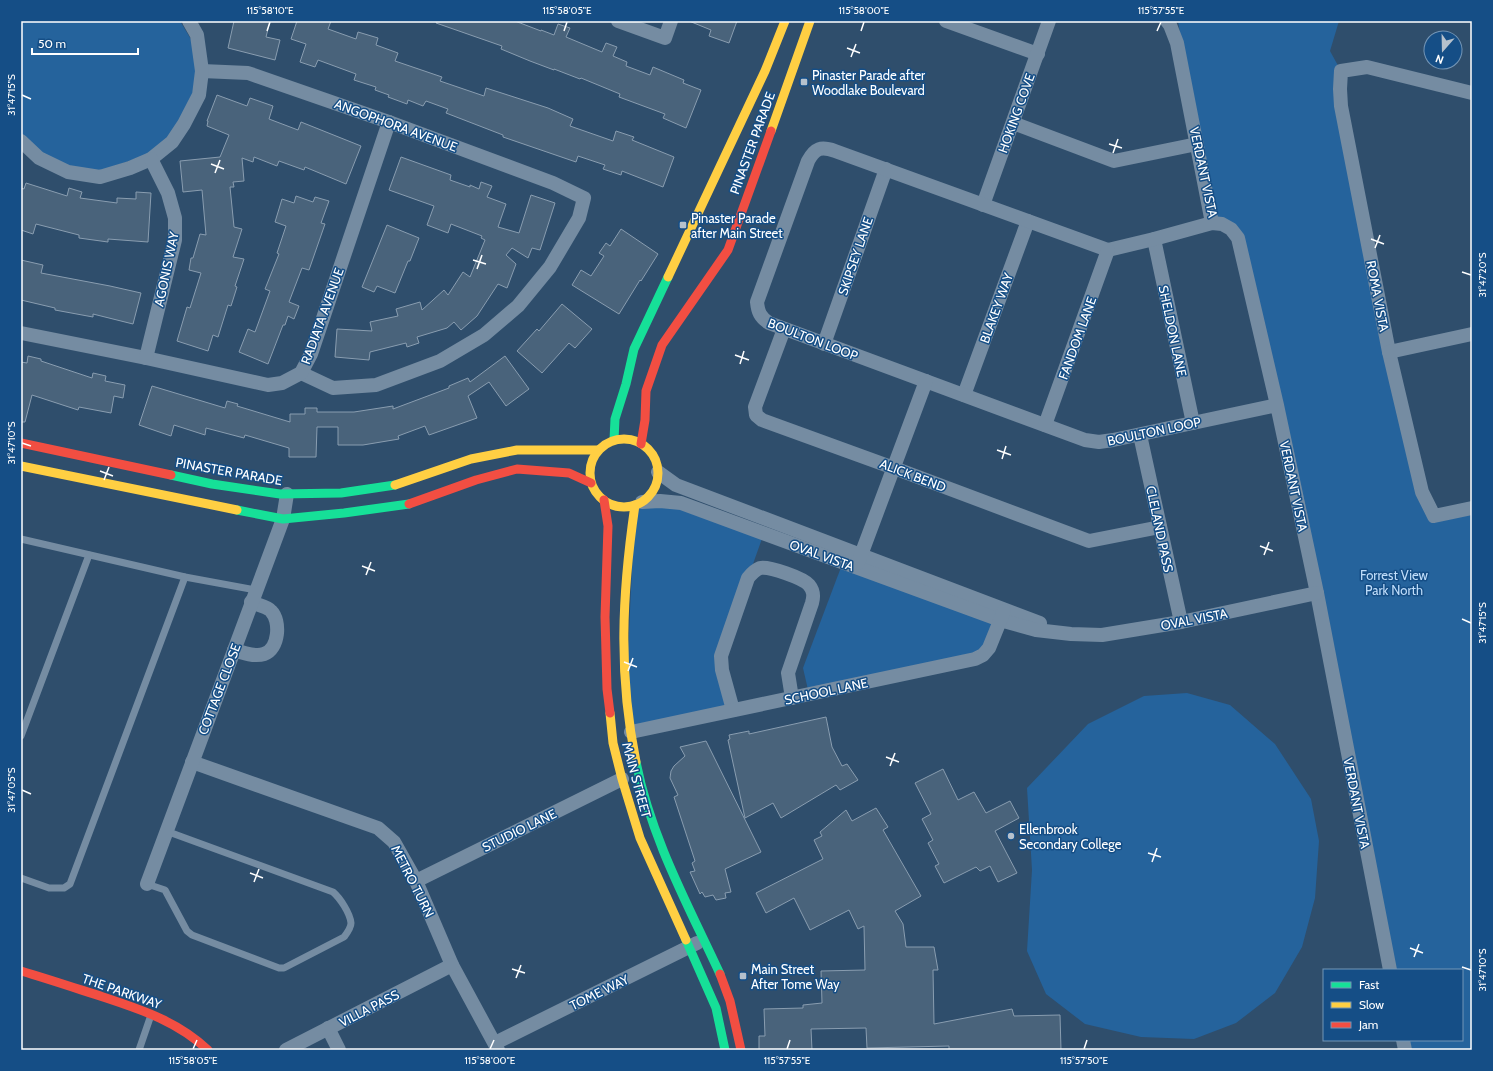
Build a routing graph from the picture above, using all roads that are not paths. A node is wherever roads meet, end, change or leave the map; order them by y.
1 (189, 21) edge
2 (618, 21) edge
3 (671, 21) edge
4 (785, 21) edge
5 (810, 21) edge
6 (946, 21) edge
7 (1049, 21) edge
8 (1166, 21) edge
9 (1038, 54) junction
10 (202, 71) junction
11 (1472, 93) edge
12 (389, 122) junction
13 (1013, 123) junction
14 (21, 141) edge
15 (1197, 144) junction
16 (151, 159) junction
17 (886, 169) junction
18 (983, 205) junction
19 (1028, 221) junction
20 (1212, 223) junction
21 (1154, 239) junction
22 (1108, 250) junction
23 (784, 329) junction
24 (21, 333) edge
25 (1472, 334) edge
26 (824, 344) junction
27 (1389, 352) junction
28 (146, 358) junction
29 (301, 373) junction
30 (926, 381) junction
31 (964, 395) junction
32 (1277, 405) junction
33 (1193, 423) junction
34 (1045, 425) junction
35 (1140, 435) junction
36 (614, 440) junction
37 (21, 443) edge
38 (641, 444) junction
39 (598, 450) junction
40 (21, 466) edge
41 (894, 468) junction
42 (658, 472) junction
43 (591, 482) junction
44 (287, 494) junction
45 (604, 500) junction
46 (638, 503) junction
47 (1472, 508) edge
48 (283, 519) junction
49 (1160, 527) junction
50 (21, 539) edge
51 (89, 555) junction
52 (859, 561) junction
53 (185, 577) junction
54 (1317, 593) junction
55 (254, 596) junction
56 (1002, 615) junction
57 (1181, 622) junction
58 (234, 650) junction
59 (792, 698) junction
60 (733, 710) junction
61 (631, 732) junction
62 (21, 736) edge
63 (192, 762) junction
64 (622, 779) junction
65 (166, 831) junction
66 (21, 878) edge
67 (416, 881) junction
68 (146, 884) joint
69 (703, 940) junction
70 (689, 947) junction
71 (452, 965) junction
72 (1390, 969) edge
73 (21, 971) edge
74 (152, 1013) junction
75 (328, 1028) junction
76 (497, 1047) edge
77 (140, 1050) edge
78 (208, 1050) edge
79 (286, 1050) edge
80 (338, 1050) edge
81 (726, 1050) edge
82 (741, 1050) edge

1 - 10 street
2 - 3 street
4 - 36 main road, PINASTER PARADE
5 - 38 main road, PINASTER PARADE
6 - 9 street
7 - 9 street, HOKING COVE
8 - 15 street, VERDANT VISTA
9 - 13 street, HOKING COVE
10 - 12 street, ANGOPHORA AVENUE
10 - 16 street
11 - 27 street, ROMA VISTA
12 - 29 street, RADIATA AVENUE
12 - 29 street, ANGOPHORA AVENUE
13 - 15 street
13 - 18 street, HOKING COVE
14 - 16 street
15 - 20 street, VERDANT VISTA
16 - 28 street, AGONIS WAY
17 - 18 street, BOULTON LOOP
17 - 23 street, BOULTON LOOP
17 - 26 street, SKIPSEY LANE
18 - 19 street, BOULTON LOOP
19 - 22 street, BOULTON LOOP
19 - 31 street, BLAKEY WAY
20 - 21 street
20 - 32 street, VERDANT VISTA
21 - 22 street
21 - 33 street, SHELDON LANE
22 - 34 street, FANDOM LANE
23 - 26 street, BOULTON LOOP
23 - 41 street, ALICK BEND
24 - 28 street, RADIATA AVENUE
25 - 27 street
26 - 30 street, BOULTON LOOP
27 - 47 street, ROMA VISTA
28 - 29 street, RADIATA AVENUE
30 - 31 street, BOULTON LOOP
30 - 41 street
31 - 34 street, BOULTON LOOP
32 - 33 street, BOULTON LOOP
32 - 54 street, VERDANT VISTA
33 - 35 street, BOULTON LOOP
34 - 35 street, BOULTON LOOP
35 - 49 street, CLELAND PASS
36 - 38 main road
36 - 39 main road
37 - 44 main road, PINASTER PARADE
38 - 42 main road
39 - 43 main road
39 - 44 main road, PINASTER PARADE
40 - 48 main road
41 - 49 street, ALICK BEND
41 - 52 street
42 - 46 main road
42 - 52 street, OVAL VISTA
43 - 45 main road
43 - 48 main road
44 - 48 street, COTTAGE CLOSE
45 - 46 main road
45 - 64 main road, MAIN STREET
46 - 52 street, OVAL VISTA
46 - 61 main road, MAIN STREET
48 - 55 street, COTTAGE CLOSE
49 - 57 street, CLELAND PASS
50 - 51 lane
51 - 53 lane
51 - 62 lane
52 - 56 street, OVAL VISTA
53 - 55 lane
53 - 66 lane
54 - 57 street, OVAL VISTA
54 - 72 street, VERDANT VISTA
55 - 58 street, COTTAGE CLOSE
55 - 58 street
56 - 57 street, OVAL VISTA
56 - 59 street, SCHOOL LANE
58 - 63 street, COTTAGE CLOSE
59 - 60 street, SCHOOL LANE
59 - 60 street
60 - 61 street, SCHOOL LANE
61 - 69 main road, MAIN STREET
63 - 65 street, COTTAGE CLOSE
63 - 67 street, METRO TURN
64 - 67 street, STUDIO LANE
64 - 70 main road, MAIN STREET
65 - 68 street, COTTAGE CLOSE
65 - 68 lane
67 - 71 street, METRO TURN
69 - 70 street, TOME WAY
69 - 82 main road, MAIN STREET
70 - 76 street, TOME WAY
70 - 81 main road, MAIN STREET
71 - 75 street, VILLA PASS
71 - 76 street, METRO TURN
73 - 74 main road, THE PARKWAY
74 - 77 lane
74 - 78 main road, THE PARKWAY
75 - 79 street, VILLA PASS
75 - 80 street

